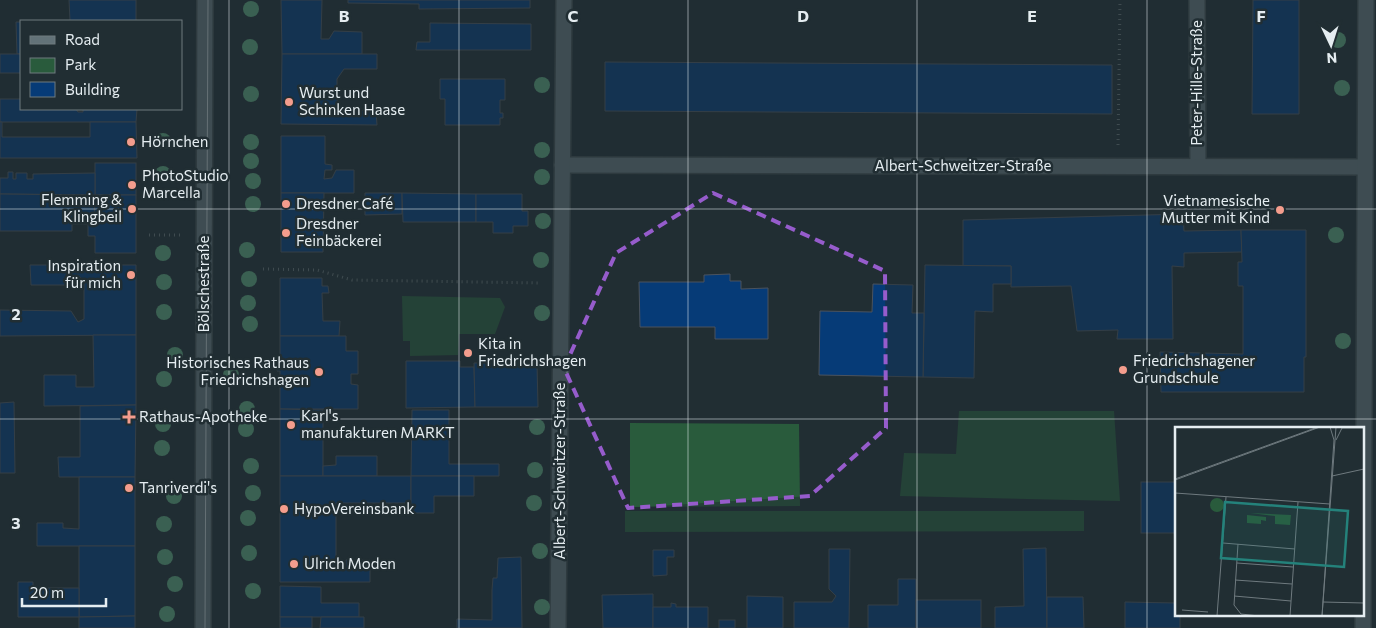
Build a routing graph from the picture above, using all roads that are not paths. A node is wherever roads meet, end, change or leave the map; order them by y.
1 (205, 0) edge
2 (564, 0) edge
3 (1197, 0) edge
4 (1366, 0) edge
5 (562, 165) junction
6 (1198, 166) junction
7 (1365, 167) junction
8 (1364, 427) edge
9 (203, 628) edge
10 (558, 628) edge

1 - 9 street, Bölschestraße
2 - 5 street, Albert-Schweitzer-Straße
3 - 6 street, Peter-Hille-Straße
4 - 7 street
5 - 6 street, Albert-Schweitzer-Straße
5 - 10 street, Albert-Schweitzer-Straße
6 - 7 street, Albert-Schweitzer-Straße
7 - 8 street

